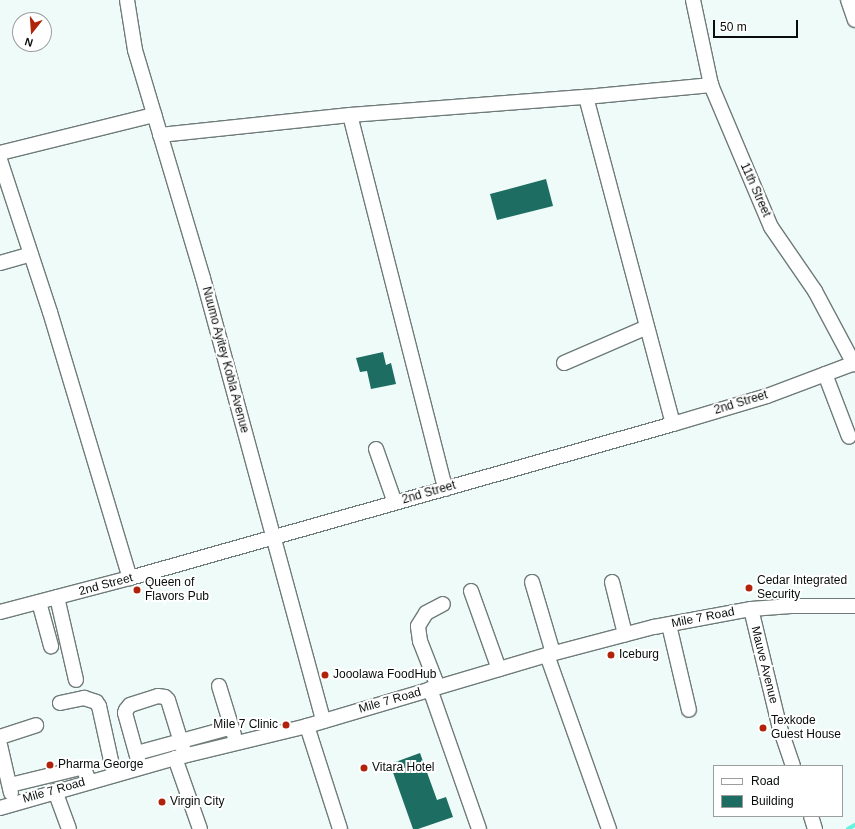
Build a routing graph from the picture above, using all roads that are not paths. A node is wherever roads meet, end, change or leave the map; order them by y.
1 (127, 0) edge
2 (692, 0) edge
3 (848, 0) edge
4 (855, 20) edge
5 (711, 85) junction
6 (586, 97) junction
7 (154, 115) junction
8 (350, 115) junction
9 (160, 135) junction
10 (0, 153) edge
11 (0, 160) edge
12 (31, 254) junction
13 (0, 264) edge
14 (647, 327) junction
15 (564, 362) dead end
16 (854, 363) edge
17 (825, 374) junction
18 (673, 424) junction
19 (849, 437) dead end
20 (376, 449) dead end
21 (445, 489) junction
22 (395, 503) junction
23 (273, 538) junction
24 (130, 578) junction
25 (532, 582) dead end
26 (612, 582) dead end
27 (471, 591) dead end
28 (57, 597) junction
29 (38, 602) junction
30 (443, 604) dead end
31 (855, 606) edge
32 (751, 608) junction
33 (0, 612) edge
34 (669, 625) junction
35 (625, 634) junction
36 (51, 646) dead end
37 (550, 654) junction
38 (499, 669) junction
39 (76, 680) dead end
40 (219, 686) dead end
41 (434, 688) junction
42 (60, 703) dead end
43 (689, 710) dead end
44 (324, 720) junction
45 (36, 726) dead end
46 (307, 726) junction
47 (232, 727) junction
48 (201, 736) junction
49 (0, 737) edge
50 (180, 741) junction
51 (237, 743) junction
52 (0, 745) edge
53 (205, 750) junction
54 (136, 753) junction
55 (180, 756) junction
56 (793, 765) edge
57 (140, 767) junction
58 (114, 774) junction
59 (89, 781) junction
60 (10, 785) junction
61 (55, 790) junction
62 (14, 803) junction
63 (0, 808) edge
64 (69, 829) edge
65 (200, 829) edge
66 (340, 829) edge
67 (478, 829) edge
68 (609, 829) edge

1 - 7 street, Nuumo Ayitey Kobla Avenue
2 - 5 street, 11th Street
3 - 4 street
5 - 6 street
5 - 16 street, 11th Street
6 - 8 street
6 - 14 street
7 - 9 street, Nuumo Ayitey Kobla Avenue
7 - 10 street
8 - 9 street
8 - 21 street
9 - 23 street, Nuumo Ayitey Kobla Avenue
11 - 12 street
12 - 13 street
12 - 24 street
14 - 15 street
14 - 18 street
16 - 17 street, 2nd Street
17 - 18 street, 2nd Street
17 - 19 street
18 - 21 street, 2nd Street
20 - 22 street
21 - 22 street, 2nd Street
22 - 23 street, 2nd Street
23 - 24 street, 2nd Street
23 - 44 street, Nuumo Ayitey Kobla Avenue
24 - 28 street, 2nd Street
25 - 37 street
26 - 35 street
27 - 38 street
28 - 29 street, 2nd Street
28 - 39 street
29 - 33 street, 2nd Street
29 - 36 street
30 - 41 street
31 - 32 street, Mile 7 Road
32 - 34 street, Mile 7 Road
32 - 56 street, Mauve Avenue
34 - 35 street, Mile 7 Road
34 - 43 street
35 - 37 street, Mile 7 Road
37 - 38 street, Mile 7 Road
37 - 68 street
38 - 41 street, Mile 7 Road
40 - 47 street
41 - 44 street, Mile 7 Road
41 - 67 street
42 - 58 street
44 - 46 street, Mile 7 Road
45 - 49 street
46 - 51 street, Mile 7 Road
46 - 66 street
47 - 48 street
47 - 51 street
48 - 50 street
48 - 53 street
50 - 54 street
50 - 54 street
50 - 55 street
51 - 53 street, Mile 7 Road
52 - 60 street
53 - 55 street, Mile 7 Road
54 - 57 street
55 - 57 street, Mile 7 Road
55 - 65 street
57 - 58 street, Mile 7 Road
58 - 59 street, Mile 7 Road
59 - 60 street
59 - 61 street, Mile 7 Road
60 - 62 street
61 - 62 street, Mile 7 Road
61 - 64 street
62 - 63 street, Mile 7 Road

